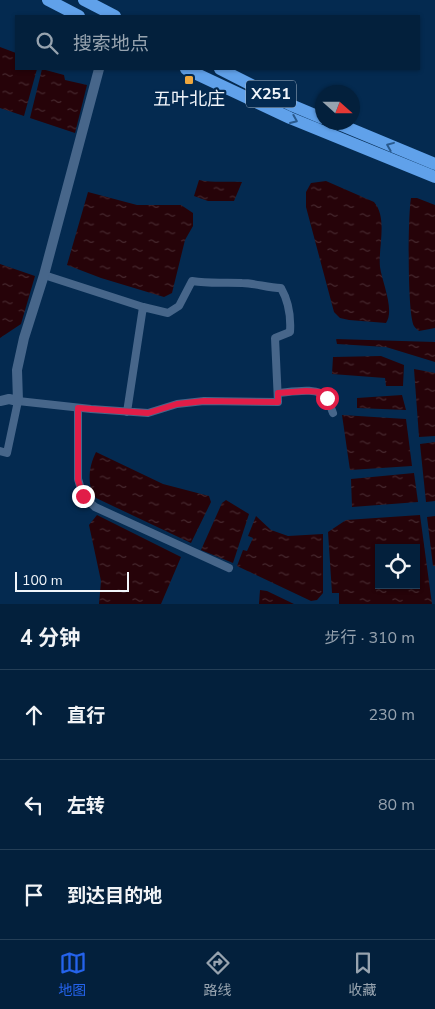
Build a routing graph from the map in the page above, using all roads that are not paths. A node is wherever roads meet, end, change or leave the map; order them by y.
1 (48, 0) edge
2 (84, 0) edge
3 (77, 15) edge
4 (114, 15) edge
5 (99, 70) edge
6 (188, 70) edge
7 (222, 70) edge
8 (315, 115) edge
9 (353, 130) edge
10 (435, 164) edge
11 (435, 177) edge
12 (44, 275) junction
13 (143, 307) junction
14 (278, 393) junction
15 (0, 401) edge
16 (18, 401) junction
17 (78, 408) junction
18 (127, 412) junction
19 (332, 413) dead end
20 (0, 451) edge
21 (229, 568) dead end

1 - 3 main road
2 - 4 main road
5 - 12 street
6 -> 11 main road, X251
7 - 8 main road, X251
10 -> 9 main road
12 - 13 street
12 - 16 street
13 - 14 street
13 - 18 street
14 - 18 street
14 - 19 street
15 - 16 street
16 - 17 street
16 - 20 street
17 - 18 street
17 - 21 street

